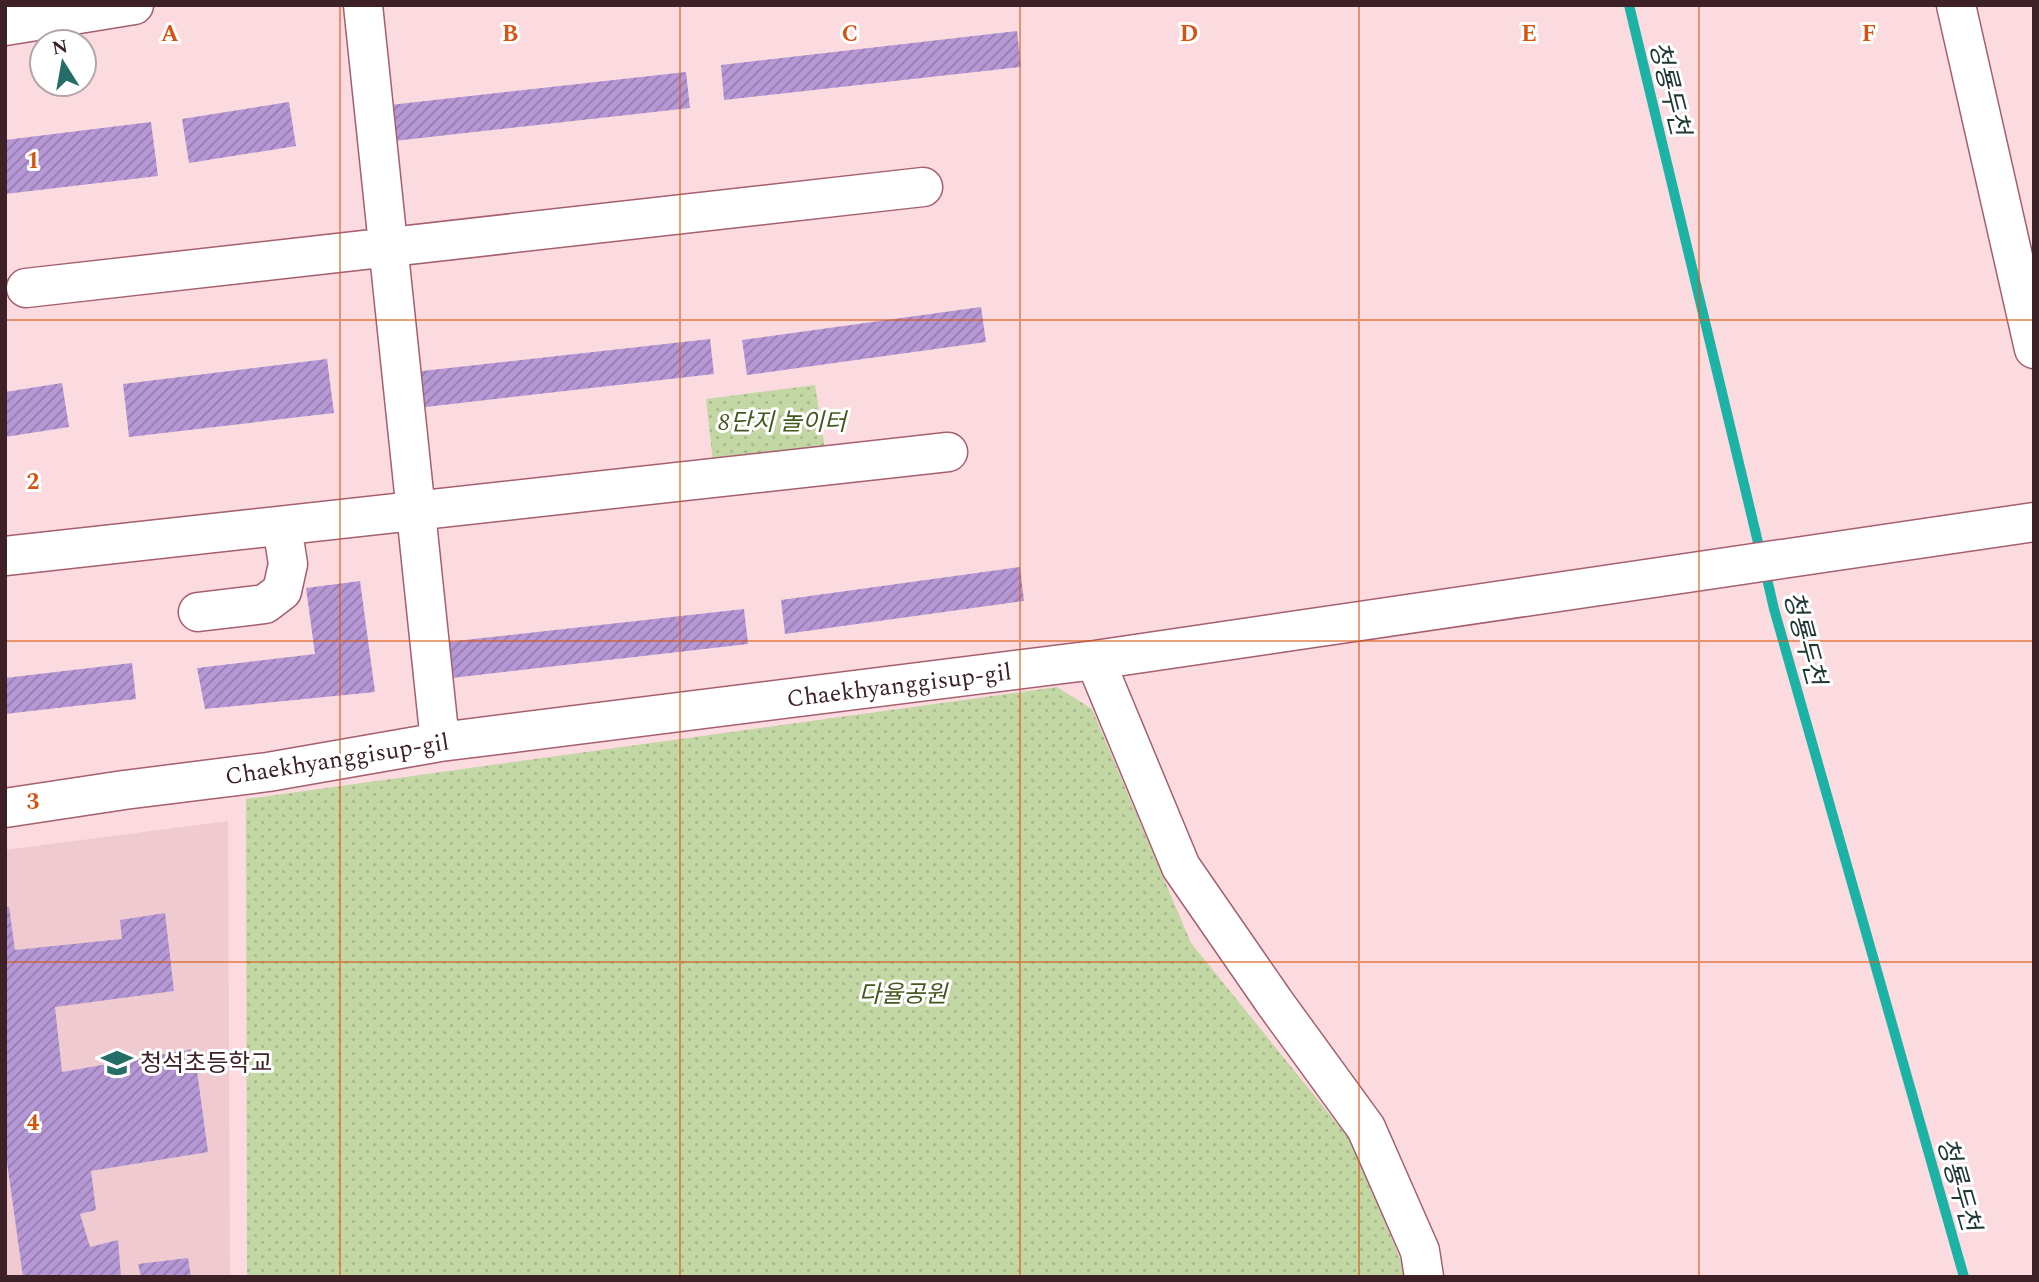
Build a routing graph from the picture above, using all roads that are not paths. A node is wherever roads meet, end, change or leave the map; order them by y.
1 (134, 5) edge
2 (363, 5) edge
3 (1956, 5) edge
4 (5, 26) edge
5 (923, 187) dead end
6 (388, 247) junction
7 (26, 288) dead end
8 (2034, 349) edge
9 (948, 452) dead end
10 (416, 511) junction
11 (2034, 522) edge
12 (282, 526) junction
13 (5, 556) edge
14 (198, 612) dead end
15 (1095, 660) junction
16 (440, 742) junction
17 (5, 808) edge
18 (1424, 1277) edge

1 - 4 street
2 - 6 street
3 - 8 street
5 - 6 street
6 - 7 street
6 - 10 street
9 - 10 street
10 - 12 street
10 - 16 street
11 - 15 street, Chaekhyanggisup-gil
12 - 13 street
12 - 14 street
15 - 16 street, Chaekhyanggisup-gil
15 - 18 street
16 - 17 street, Chaekhyanggisup-gil

